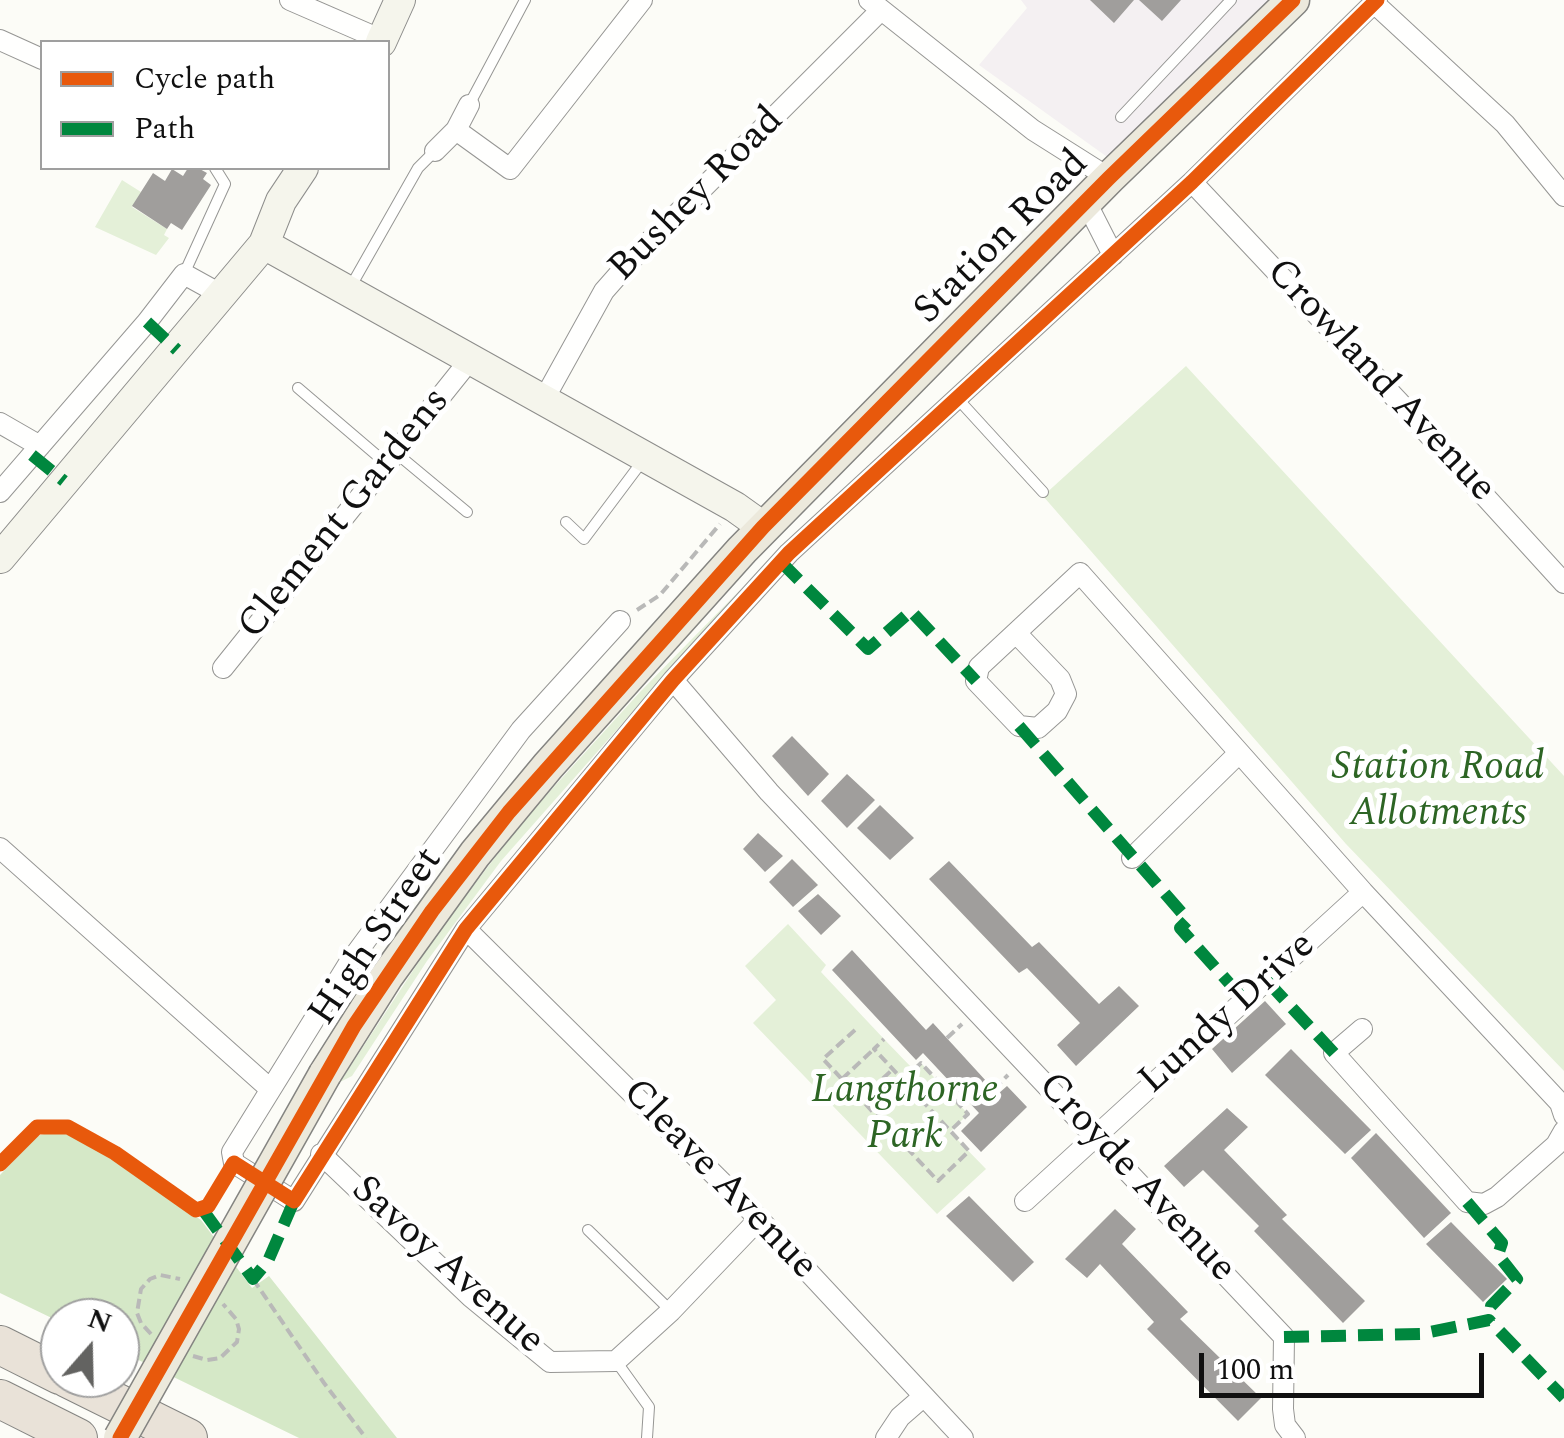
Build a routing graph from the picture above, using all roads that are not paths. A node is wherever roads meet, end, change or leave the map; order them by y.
1 (290, 0) edge
2 (400, 0) edge
3 (525, 0) edge
4 (642, 0) edge
5 (1231, 0) edge
6 (1294, 0) edge
7 (1375, 1) edge
8 (874, 6) edge
9 (0, 40) edge
10 (379, 40) edge
11 (381, 40) edge
12 (40, 58) edge
13 (469, 105) joint
14 (1121, 117) dead end
15 (456, 130) junction
16 (435, 151) joint
17 (216, 170) edge
18 (297, 170) edge
19 (1109, 178) junction
20 (1192, 182) junction
21 (1564, 196) edge
22 (1086, 202) junction
23 (264, 244) junction
24 (1113, 255) junction
25 (184, 274) junction
26 (348, 291) junction
27 (222, 295) junction
28 (468, 360) junction
29 (298, 388) dead end
30 (957, 398) junction
31 (542, 401) junction
32 (0, 424) edge
33 (40, 446) junction
34 (645, 458) junction
35 (392, 459) junction
36 (0, 492) edge
37 (1043, 492) dead end
38 (467, 512) dead end
39 (566, 522) dead end
40 (763, 527) junction
41 (0, 558) edge
42 (1564, 583) edge
43 (620, 621) road end
44 (1016, 633) junction
45 (222, 668) dead end
46 (673, 680) junction
47 (1238, 754) junction
48 (0, 848) edge
49 (1132, 858) dead end
50 (1363, 892) junction
51 (466, 929) junction
52 (1362, 1029) dead end
53 (270, 1088) junction
54 (1564, 1115) edge
55 (1564, 1130) edge
56 (1095, 1136) junction
57 (322, 1154) junction
58 (1025, 1201) dead end
59 (760, 1219) junction
60 (588, 1230) dead end
61 (671, 1311) junction
62 (0, 1345) edge
63 (616, 1361) junction
64 (40, 1365) edge
65 (923, 1397) junction
66 (107, 1398) edge
67 (0, 1399) edge
68 (78, 1438) edge
69 (120, 1438) edge
70 (188, 1438) edge
71 (648, 1438) edge
72 (886, 1438) edge
73 (963, 1438) edge
74 (1294, 1438) edge

1 - 10 street
2 - 11 street
3 - 13 lane
4 - 15 street
5 - 14 lane
6 - 19 main road, Station Road
7 - 20 street
7 - 21 street
8 - 19 street
8 - 31 street, Bushey Road
9 - 12 street
13 - 15 street
15 - 16 street
16 - 26 lane
17 - 25 lane
18 - 23 street
19 - 22 main road, Station Road
20 - 24 street
20 - 42 street, Crowland Avenue
22 - 24 street
22 - 40 main road, Station Road
23 - 26 street
23 - 27 street
24 - 30 street
25 - 27 street
25 - 33 street
26 - 28 street
27 - 41 street
28 - 31 street
28 - 35 street, Clement Gardens
29 - 35 lane
30 - 37 lane
30 - 46 street
31 - 34 street
32 - 33 street
33 - 36 street
34 - 39 lane
34 - 40 street
35 - 38 lane
35 - 45 street, Clement Gardens
40 - 69 main road, High Street, bridge
43 - 53 street
44 - 44 street
44 - 47 street
46 - 51 street
46 - 56 street, Croyde Avenue
47 - 49 street
47 - 50 street
48 - 53 street
50 - 54 street
50 - 56 street, Lundy Drive
51 - 57 street
51 - 59 street, Cleave Avenue
52 - 55 street
53 - 57 street
56 - 58 street, Lundy Drive
56 - 74 street, Croyde Avenue
57 - 63 street, Savoy Avenue
59 - 61 street
59 - 65 street, Cleave Avenue
60 - 61 lane
61 - 63 street
62 - 64 highway
63 - 71 lane
65 - 72 street
65 - 73 street, Cleave Avenue
66 - 70 highway
67 - 68 highway

